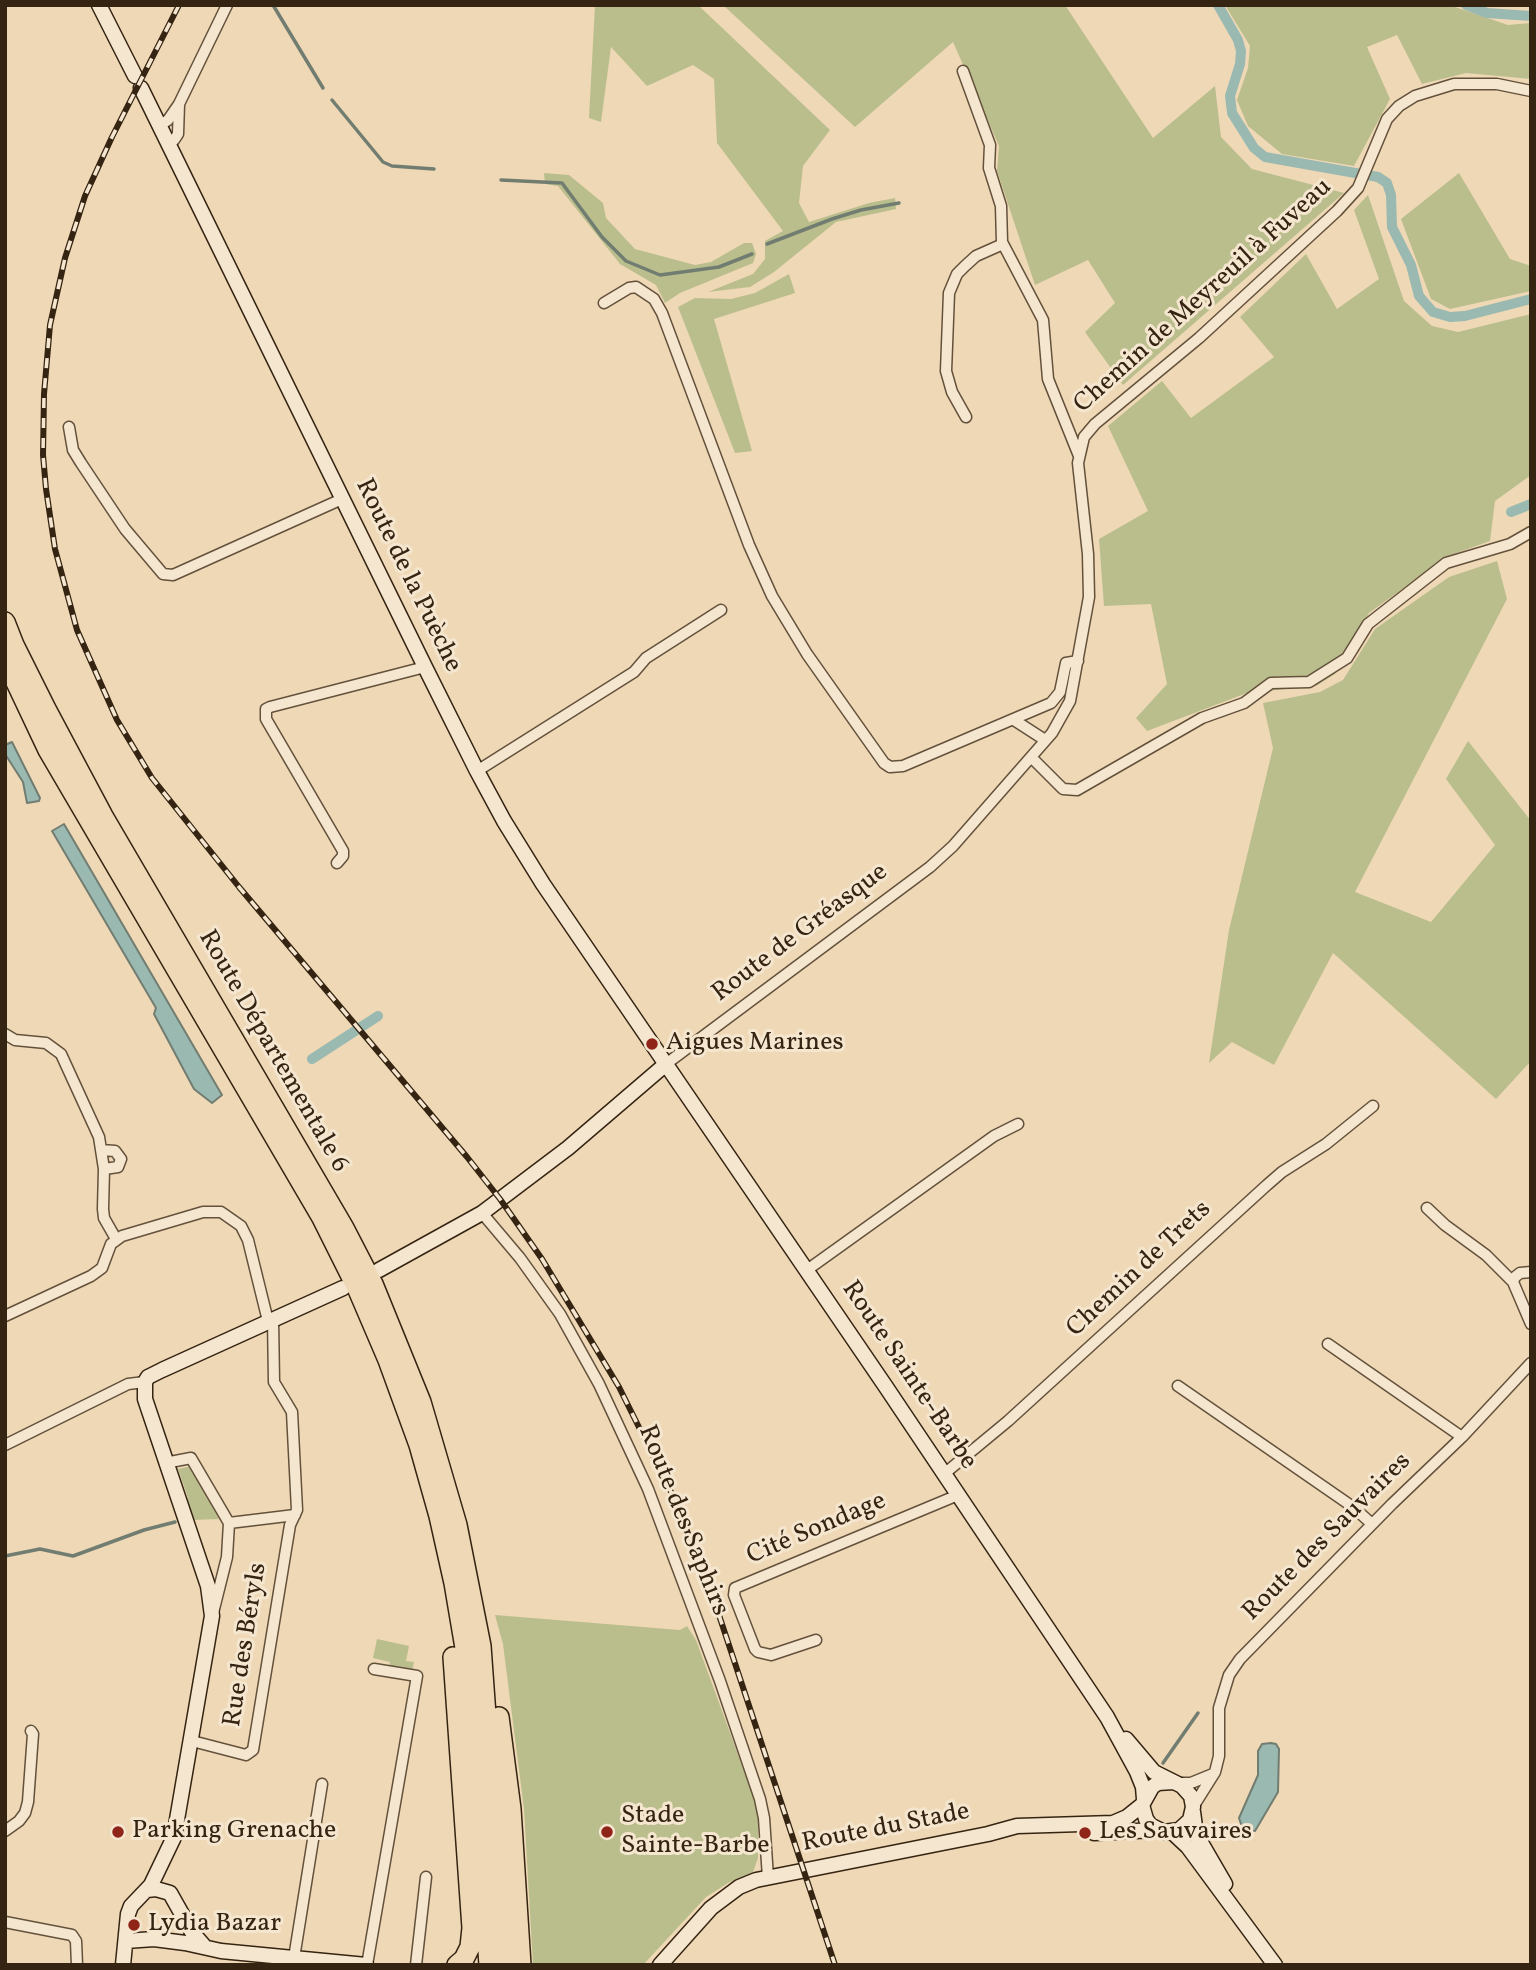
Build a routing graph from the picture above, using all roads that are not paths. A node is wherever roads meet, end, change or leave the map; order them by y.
1 (99, 5) edge
2 (227, 5) edge
3 (963, 71) dead end
4 (1531, 91) edge
5 (179, 104) junction
6 (159, 126) junction
7 (168, 145) junction
8 (1003, 244) junction
9 (604, 303) dead end
10 (965, 417) dead end
11 (69, 427) dead end
12 (1079, 456) junction
13 (342, 499) junction
14 (1531, 532) edge
15 (721, 610) dead end
16 (5, 622) edge
17 (5, 659) edge
18 (1079, 661) junction
19 (425, 667) junction
20 (1014, 720) junction
21 (1045, 740) junction
22 (1031, 757) junction
23 (477, 771) junction
24 (337, 863) dead end
25 (930, 867) joint
26 (5, 1034) edge
27 (666, 1064) junction
28 (1373, 1106) dead end
29 (1018, 1124) dead end
30 (101, 1150) junction
31 (104, 1169) junction
32 (1427, 1208) dead end
33 (482, 1213) junction
34 (116, 1239) junction
35 (379, 1270) dead end
36 (807, 1270) junction
37 (1531, 1272) edge
38 (1513, 1282) junction
39 (343, 1288) dead end
40 (5, 1316) edge
41 (270, 1320) junction
42 (1531, 1324) edge
43 (1328, 1344) dead end
44 (1531, 1363) edge
45 (145, 1382) junction
46 (1178, 1386) dead end
47 (1462, 1437) junction
48 (5, 1445) edge
49 (165, 1463) junction
50 (944, 1474) junction
51 (958, 1495) junction
52 (292, 1520) junction
53 (448, 1521) junction
54 (229, 1523) junction
55 (1372, 1524) junction
56 (212, 1616) junction
57 (816, 1640) dead end
58 (374, 1669) dead end
59 (1107, 1717) junction
60 (32, 1731) dead end
61 (192, 1741) junction
62 (1215, 1772) junction
63 (1175, 1783) junction
64 (322, 1784) dead end
65 (1143, 1802) junction
66 (1193, 1810) junction
67 (1156, 1830) junction
68 (5, 1831) edge
69 (1172, 1832) junction
70 (988, 1834) junction
71 (162, 1865) junction
72 (426, 1877) dead end
73 (768, 1878) junction
74 (147, 1890) junction
75 (170, 1893) junction
76 (5, 1922) edge
77 (189, 1938) junction
78 (126, 1941) junction
79 (1260, 1942) junction
80 (290, 1960) edge
81 (343, 1964) edge
82 (77, 1965) edge
83 (123, 1965) edge
84 (367, 1965) edge
85 (416, 1965) edge
86 (457, 1965) edge
87 (489, 1965) edge
88 (504, 1965) edge
89 (522, 1965) edge
90 (660, 1965) edge
91 (1275, 1965) edge

1 - 6 main road, Route de la Puèche
2 - 5 street
3 - 8 street
4 - 12 street, Chemin de Meyreuil à Fuveau
5 - 6 street
5 - 7 street
6 - 7 main road, Route de la Puèche
7 - 13 main road, Route de la Puèche
8 - 10 street
8 - 12 street
9 - 20 street
11 - 13 street
12 - 18 street, Chemin de Meyreuil à Fuveau
13 - 19 main road, Route de la Puèche
14 - 22 street
15 - 23 street
16 - 53 highway, Route Départementale 6
17 - 53 highway, Route Départementale 6
18 - 20 street
18 - 21 street, Chemin de Meyreuil à Fuveau
19 - 23 main road, Route de la Puèche
19 - 24 street
20 - 21 street
21 - 22 street, Chemin de Meyreuil à Fuveau
22 - 25 street, Chemin de Meyreuil à Fuveau
23 - 27 main road, Route de la Puèche
25 - 27 street, Route de Gréasque
26 - 30 street
27 - 33 main road
27 - 36 main road, Route Sainte-Barbe
28 - 50 street, Chemin de Trets
29 - 36 street
30 - 31 street
30 - 31 street
31 - 34 street
32 - 38 street
33 - 35 main road
33 - 73 street, Route des Saphirs
34 - 40 street
34 - 41 street
36 - 50 main road, Route Sainte-Barbe
37 - 38 street
38 - 42 street
39 - 41 main road
41 - 45 main road
41 - 52 street
43 - 47 street
44 - 47 street, Route des Sauvaires
45 - 48 street
45 - 49 main road
46 - 55 street
47 - 55 street, Route des Sauvaires
49 - 54 street
49 - 56 main road
50 - 51 main road, Route Sainte-Barbe
51 - 57 street, Cité Sondage
51 - 59 main road, Route Sainte-Barbe
52 - 54 street
52 - 61 street, Rue des Béryls
53 - 86 highway
53 - 87 highway
53 - 88 highway
53 - 89 highway
54 - 56 street
55 - 62 street, Route des Sauvaires
56 - 61 main road
58 - 84 street
59 - 63 main road, Route Sainte-Barbe
59 - 65 main road, Route Sainte-Barbe
60 - 68 street
61 - 71 main road
62 - 63 street
62 - 66 street, Route des Sauvaires
63 - 65 main road
63 - 66 main road
64 - 80 street
65 - 67 main road
65 - 70 main road, Route du Stade
66 - 69 main road
66 - 79 main road
67 - 69 main road
67 - 70 main road, Route du Stade
69 - 79 main road
70 - 73 main road, Route du Stade
71 - 74 main road
71 - 75 main road
72 - 85 street
73 - 90 main road, Route du Stade
74 - 75 main road
74 - 78 main road
75 - 77 main road
76 - 82 street
77 - 78 main road
77 - 80 main road
78 - 83 main road
79 - 91 main road
80 - 81 main road
81 - 84 main road

